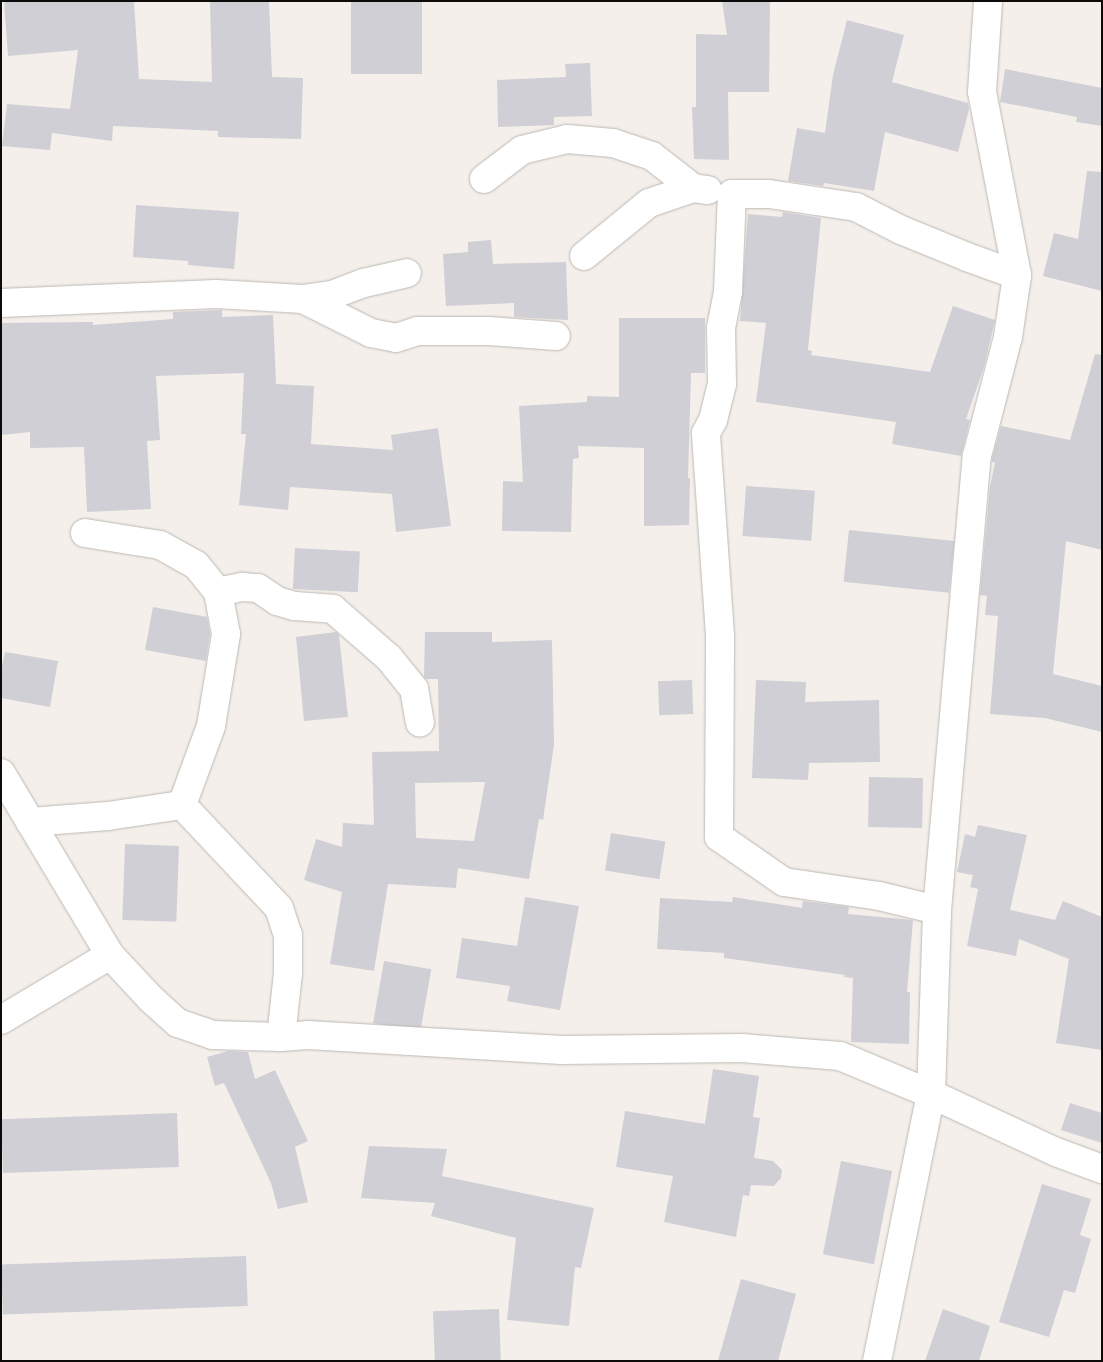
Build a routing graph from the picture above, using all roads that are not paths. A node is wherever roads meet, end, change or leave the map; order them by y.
1 (988, 1) edge
2 (484, 179) dead end
3 (693, 188) junction
4 (732, 194) junction
5 (584, 256) dead end
6 (408, 273) dead end
7 (1018, 275) junction
8 (303, 300) junction
9 (1, 303) edge
10 (556, 336) dead end
11 (86, 533) dead end
12 (218, 592) junction
13 (420, 722) dead end
14 (1, 773) edge
15 (182, 806) junction
16 (30, 822) junction
17 (937, 910) junction
18 (110, 955) junction
19 (1, 1020) edge
20 (281, 1037) junction
21 (932, 1094) junction
22 (1102, 1169) edge
23 (877, 1361) edge

1 - 7 street
2 - 3 street
3 - 4 street
3 - 5 street
4 - 7 street
4 - 17 street
6 - 8 street
7 - 17 street
8 - 9 street
8 - 10 street
11 - 12 street
12 - 13 street
12 - 15 street
14 - 16 street
15 - 16 street
15 - 20 street
16 - 18 street
17 - 21 street
18 - 19 street
18 - 20 street
20 - 21 street
21 - 22 street
21 - 23 street

